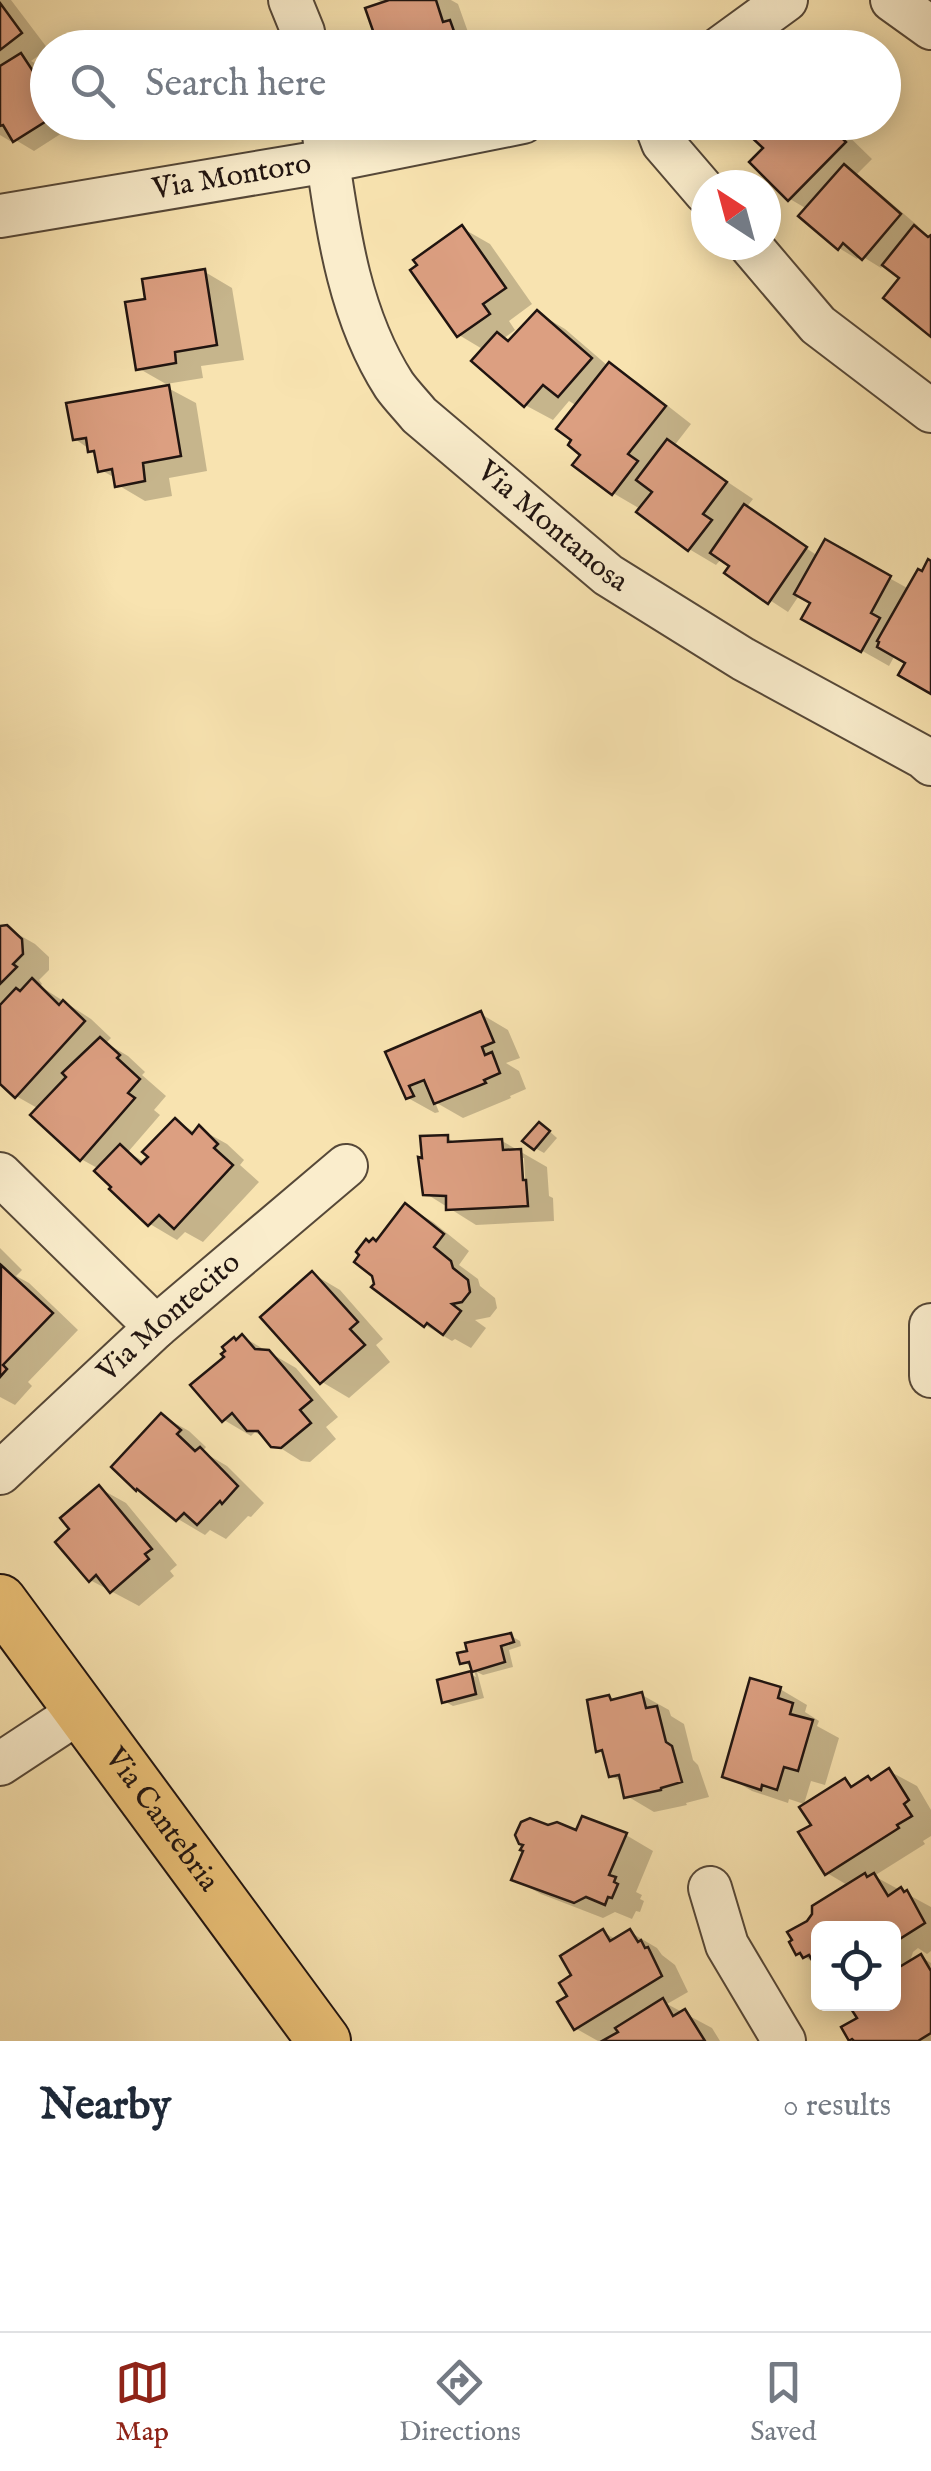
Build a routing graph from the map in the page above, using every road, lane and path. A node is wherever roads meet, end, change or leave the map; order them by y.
1 (290, 0) edge
2 (786, 0) edge
3 (892, 0) edge
4 (931, 28) edge
5 (302, 30) edge
6 (745, 30) edge
7 (662, 140) edge
8 (325, 142) edge
9 (691, 176) edge
10 (0, 216) edge
11 (763, 260) edge
12 (931, 411) edge
13 (931, 764) edge
14 (346, 1166) dead end
15 (0, 1174) edge
16 (931, 1325) edge
17 (156, 1327) junction
18 (931, 1376) edge
19 (0, 1473) edge
20 (0, 1601) edge
21 (82, 1710) junction
22 (0, 1764) edge
23 (710, 1888) dead end
24 (324, 2041) edge
25 (784, 2041) edge

1 - 5 street
2 - 6 street
3 - 4 street
7 - 9 street
8 - 10 street, Via Montoro
8 - 13 street, Via Montanosa
11 - 12 street
14 - 17 street, Via Montecito
15 - 17 street
16 - 18 street
17 - 19 street, Via Montecito
20 - 21 main road, Via Cantebria
21 - 22 street
21 - 24 main road, Via Cantebria
23 - 25 street

